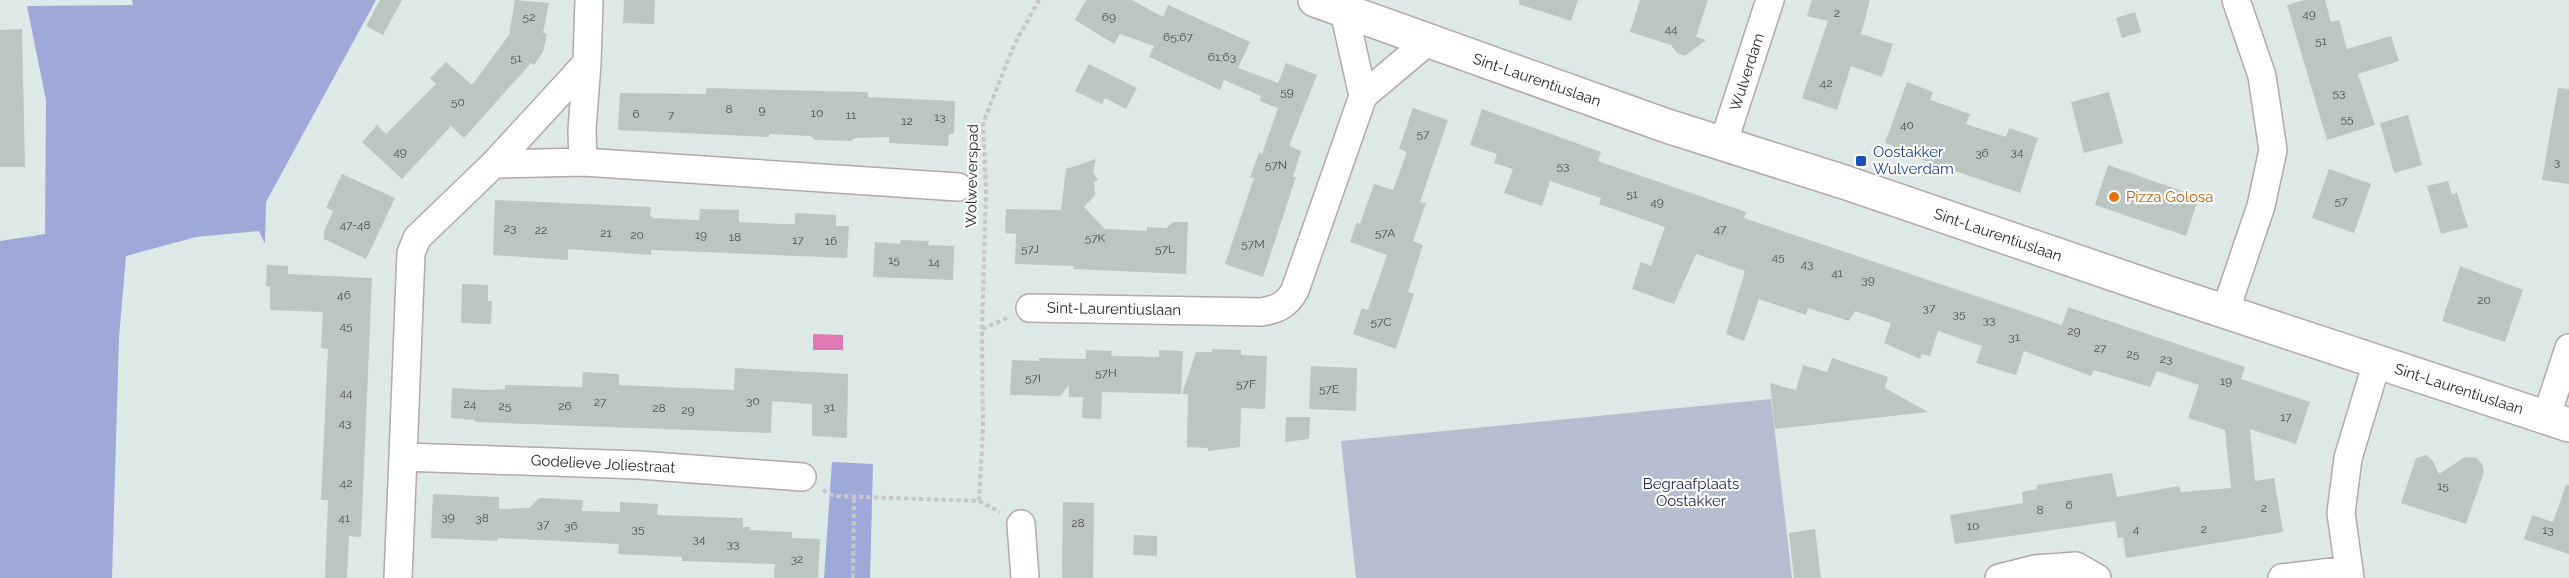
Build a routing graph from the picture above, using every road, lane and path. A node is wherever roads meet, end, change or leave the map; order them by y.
1 (589, 0) edge
2 (1039, 0) edge
3 (1770, 0) edge
4 (2236, 0) edge
5 (1329, 5) edge
6 (1427, 42) junction
7 (587, 63) junction
8 (1363, 96) junction
9 (1723, 144) junction
10 (583, 162) junction
11 (494, 164) junction
12 (958, 186) dead end
13 (1030, 308) joint
14 (2225, 312) junction
15 (982, 329) junction
16 (2569, 348) edge
17 (2377, 362) junction
18 (2558, 421) edge
19 (403, 457) junction
20 (802, 477) joint
21 (854, 496) junction
22 (979, 501) junction
23 (1021, 524) joint
24 (2349, 574) edge
25 (398, 578) edge
26 (853, 578) edge
27 (1025, 578) edge
28 (1999, 578) edge
29 (2097, 578) edge
30 (2282, 578) edge

1 - 7 street
2 - 15 path, Wolweverspad
3 - 9 street, Wulverdam
4 - 14 street
5 - 6 street, Sint-Laurentiuslaan
5 - 8 street
6 - 8 street
6 - 9 street, Sint-Laurentiuslaan
7 - 10 street
7 - 11 street
8 - 13 street, Sint-Laurentiuslaan
9 - 14 street, Sint-Laurentiuslaan
10 - 11 street
10 - 12 street
11 - 19 street
13 - 15 path
14 - 17 street, Sint-Laurentiuslaan
15 - 22 path, Wolweverspad
16 - 18 street
17 - 18 street, Sint-Laurentiuslaan
17 - 24 street
19 - 20 street, Godelieve Joliestraat
19 - 25 street
20 - 21 path
21 - 22 path
21 - 26 path
22 - 23 path
23 - 27 street
24 - 30 street
28 - 29 street

